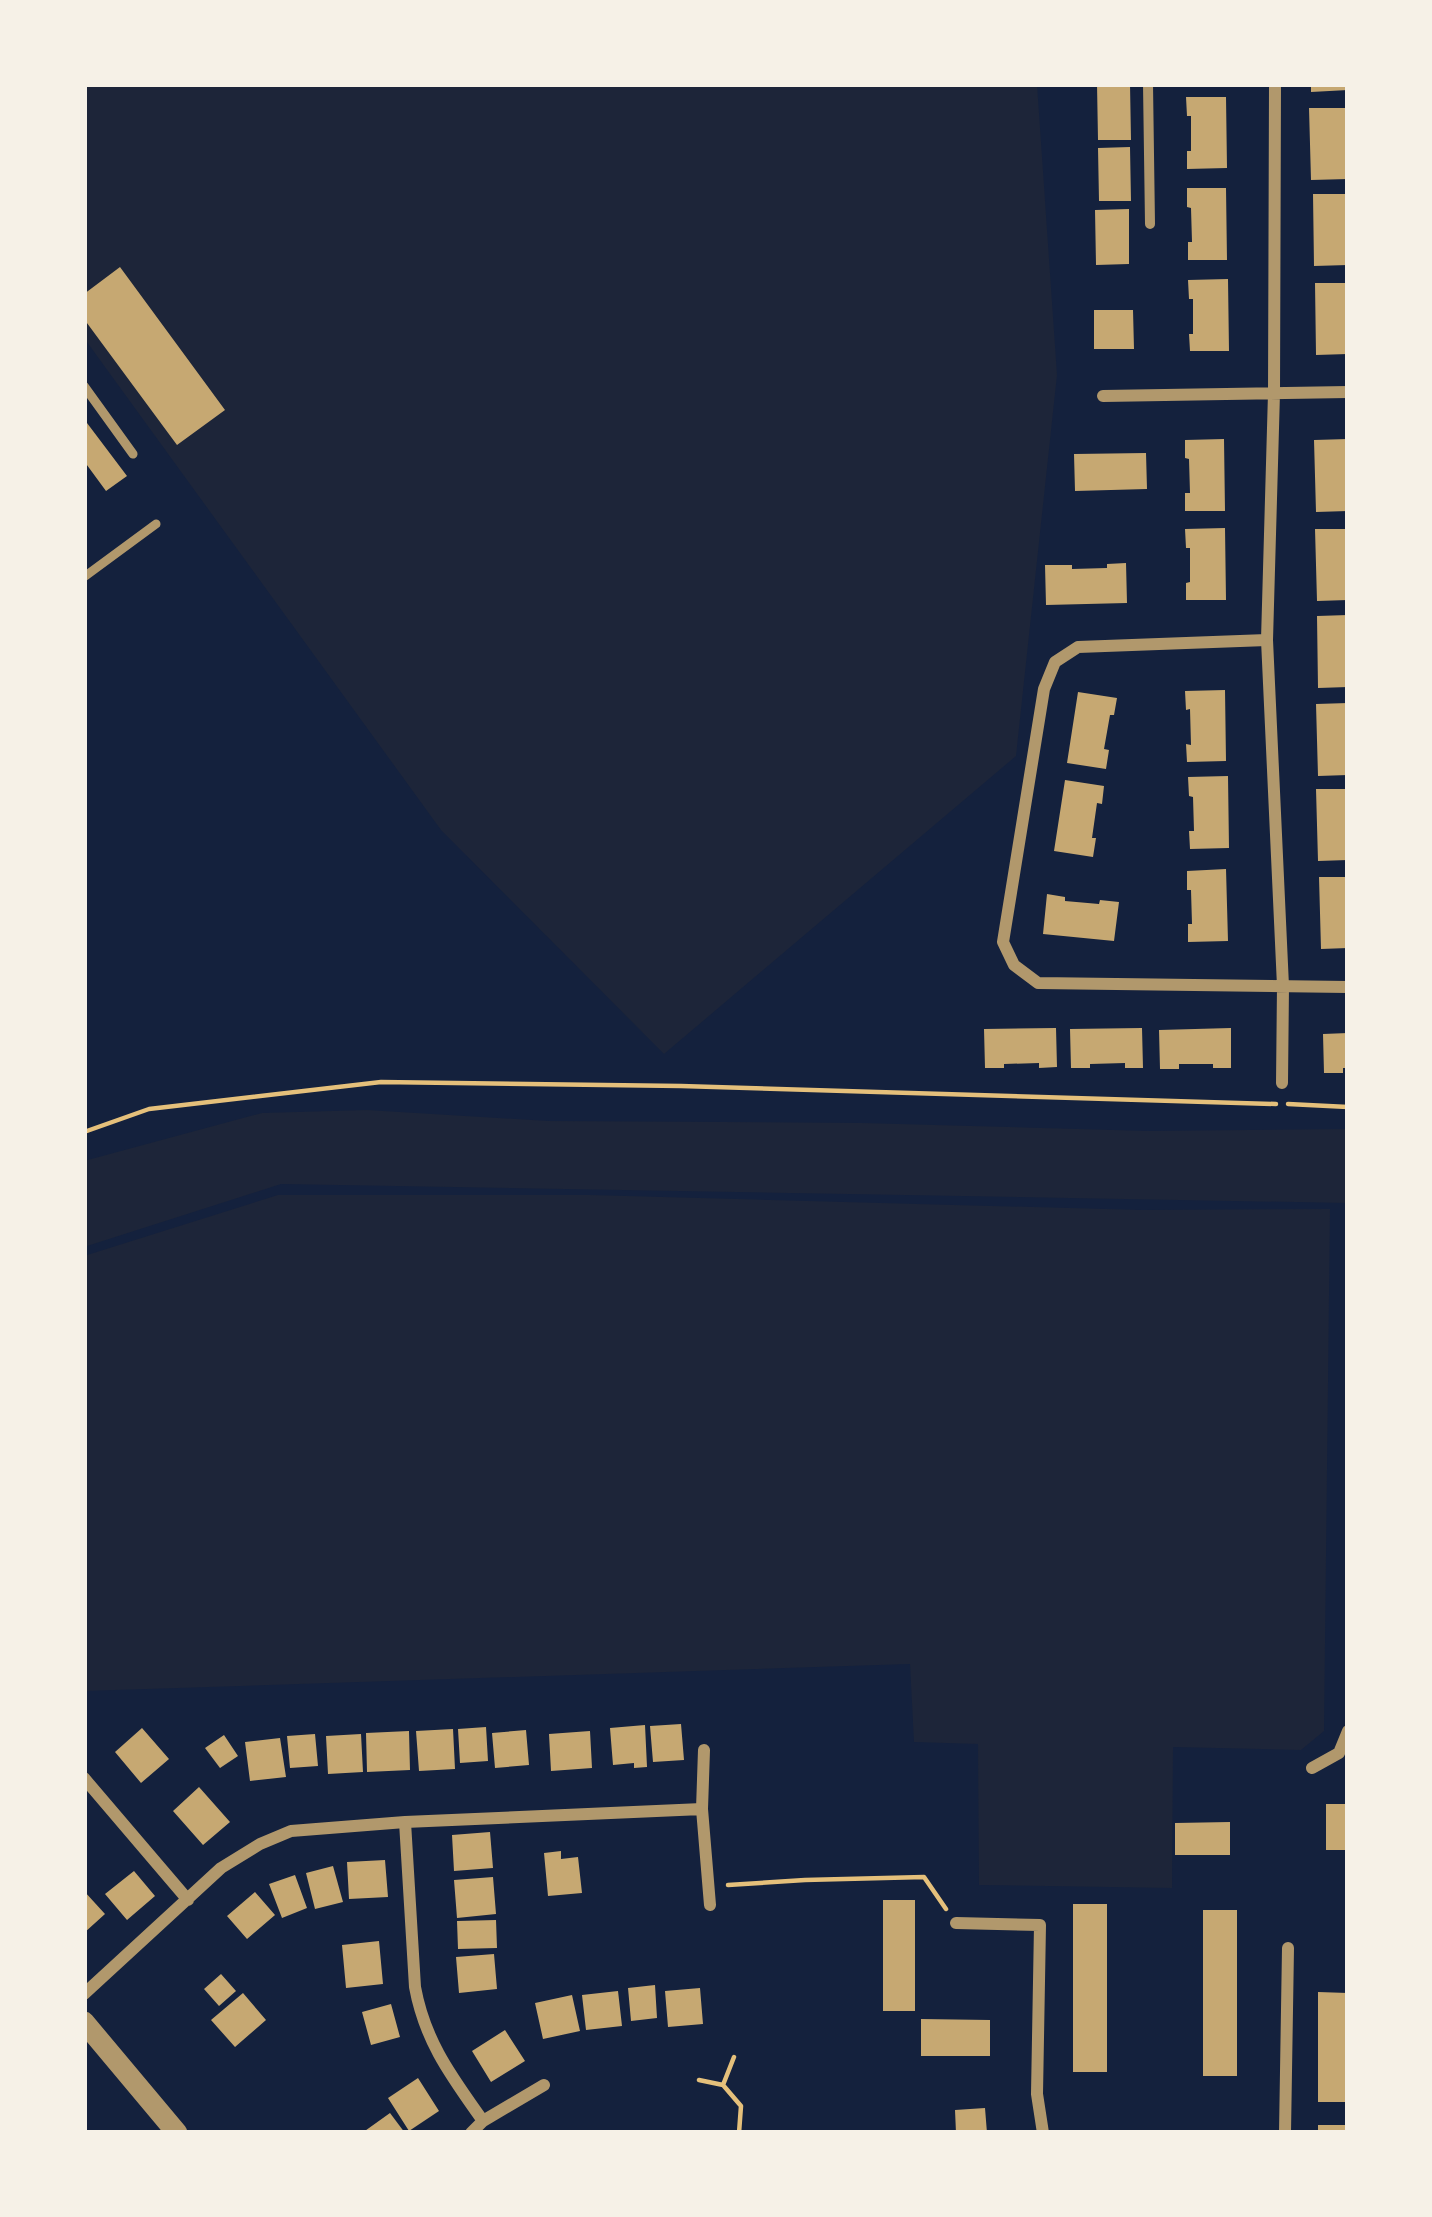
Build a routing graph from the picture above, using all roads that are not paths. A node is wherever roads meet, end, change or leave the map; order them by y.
1 (1148, 84) edge
2 (1275, 84) edge
3 (1150, 224) dead end
4 (84, 386) edge
5 (1348, 392) edge
6 (1274, 393) junction
7 (1103, 396) dead end
8 (133, 454) dead end
9 (156, 524) dead end
10 (84, 577) edge
11 (1267, 640) junction
12 (1283, 986) junction
13 (1348, 987) edge
14 (1282, 1083) dead end
15 (1348, 1731) edge
16 (704, 1750) dead end
17 (1343, 1757) edge
18 (1312, 1768) dead end
19 (84, 1778) edge
20 (702, 1809) junction
21 (405, 1822) junction
22 (188, 1900) junction
23 (710, 1905) dead end
24 (956, 1923) road end
25 (1288, 1948) dead end
26 (84, 1994) edge
27 (84, 2022) edge
28 (544, 2085) dead end
29 (482, 2121) junction
30 (177, 2133) edge
31 (471, 2133) edge
32 (1043, 2133) edge
33 (1285, 2133) edge

1 - 3 street
2 - 6 street
4 - 8 lane
5 - 6 street
6 - 7 street
6 - 11 street
9 - 10 lane
11 - 12 street
11 - 12 street
12 - 13 street
12 - 14 street
15 - 17 street
16 - 20 street
17 - 18 street
19 - 22 street
20 - 21 street
20 - 23 street
21 - 22 street
21 - 29 street
22 - 26 street
24 - 32 street
25 - 33 street
27 - 30 street
28 - 29 street
29 - 31 street

